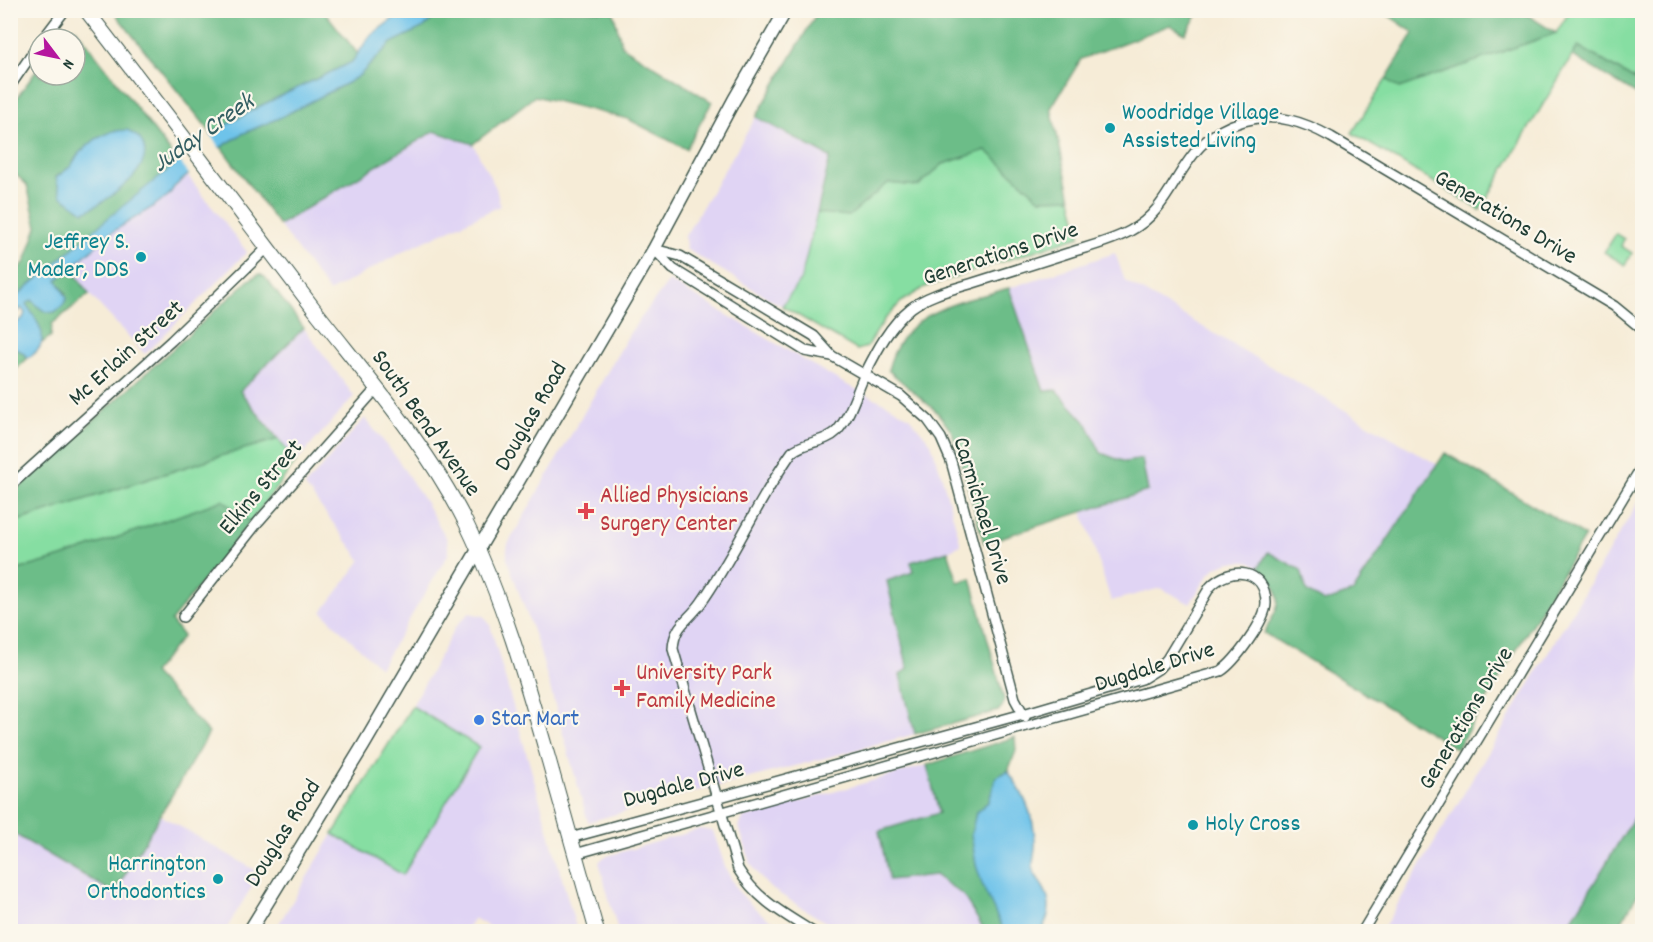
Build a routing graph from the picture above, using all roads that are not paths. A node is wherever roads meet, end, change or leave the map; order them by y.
1 (65, 10) edge
2 (86, 10) edge
3 (786, 10) edge
4 (52, 27) edge
5 (27, 61) edge
6 (10, 86) edge
7 (267, 248) junction
8 (654, 249) junction
9 (740, 292) junction
10 (733, 305) junction
11 (1642, 329) edge
12 (832, 356) junction
13 (865, 375) junction
14 (376, 389) junction
15 (1642, 466) edge
16 (10, 486) edge
17 (478, 550) junction
18 (183, 617) dead end
19 (1023, 714) junction
20 (1030, 724) junction
21 (717, 798) junction
22 (721, 812) junction
23 (570, 838) junction
24 (575, 854) junction
25 (249, 932) edge
26 (597, 932) edge
27 (813, 932) edge
28 (1362, 932) edge

1 - 4 street
2 - 7 main road, South Bend Avenue
3 - 8 street, Douglas Road
5 - 6 street
7 - 14 main road, South Bend Avenue
7 - 16 street, Mc Erlain Street
8 - 9 street, Carmichael Drive
8 - 10 street, Carmichael Drive
8 - 17 street, Douglas Road
9 - 10 street
9 - 12 street, Carmichael Drive
10 - 12 street, Carmichael Drive
11 - 13 street, Generations Drive
12 - 13 street, Carmichael Drive
13 - 19 street, Carmichael Drive
13 - 21 street, Generations Drive
14 - 17 main road, South Bend Avenue
14 - 18 street, Elkins Street
15 - 28 street, Generations Drive
17 - 23 main road, South Bend Avenue
17 - 25 street, Douglas Road
19 - 20 street, Carmichael Drive
19 - 20 street, Dugdale Drive
19 - 21 street, Dugdale Drive
20 - 22 street, Dugdale Drive
21 - 22 street, Generations Drive
21 - 23 street, Dugdale Drive
22 - 24 street, Dugdale Drive
22 - 27 street, Generations Drive
23 - 24 main road, South Bend Avenue
24 - 26 main road, South Bend Avenue

